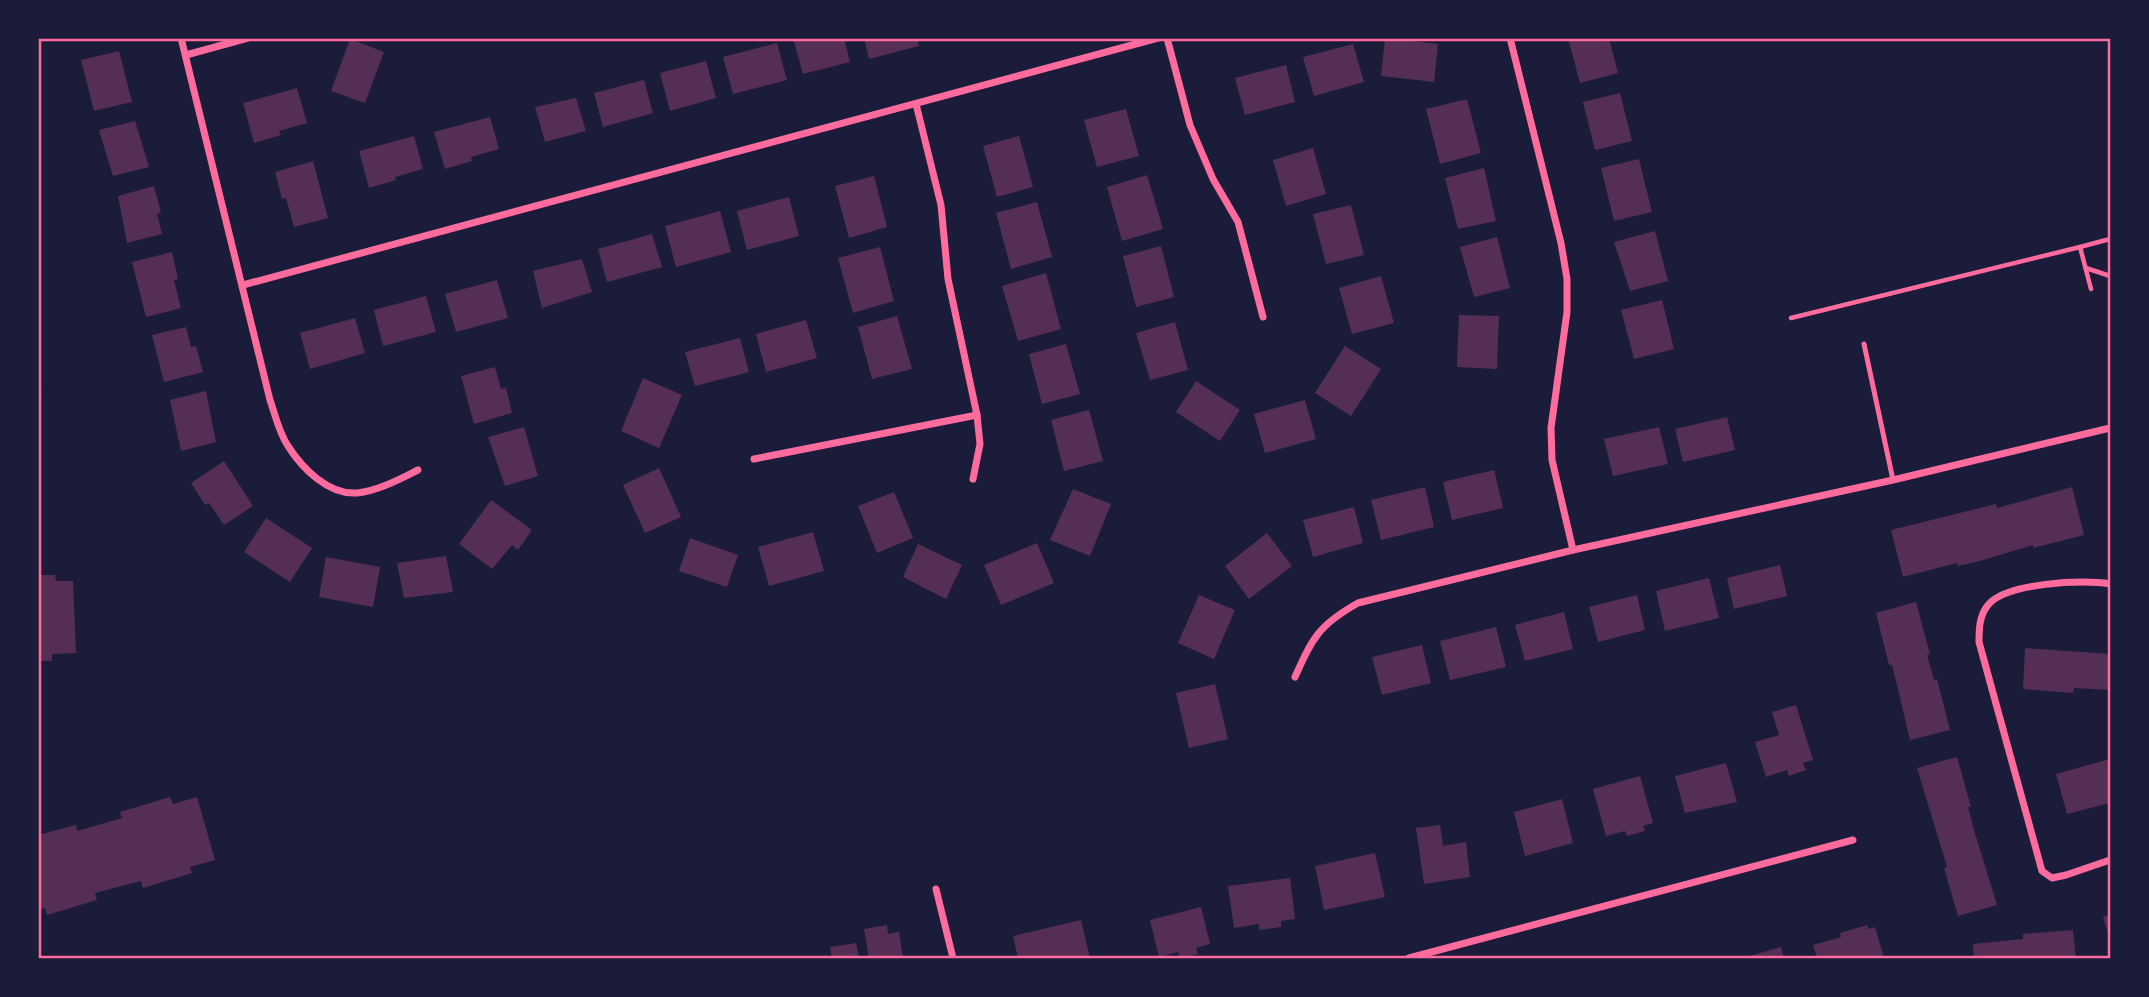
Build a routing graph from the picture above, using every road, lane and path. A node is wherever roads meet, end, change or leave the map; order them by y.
1 (181, 38) edge
2 (247, 38) edge
3 (1158, 38) edge
4 (1167, 38) edge
5 (1510, 38) edge
6 (186, 55) junction
7 (916, 104) junction
8 (2110, 239) edge
9 (2080, 247) junction
10 (2086, 268) junction
11 (2110, 276) edge
12 (243, 285) junction
13 (2091, 289) dead end
14 (1263, 317) dead end
15 (1791, 318) dead end
16 (1864, 344) dead end
17 (978, 415) junction
18 (2110, 428) edge
19 (754, 459) dead end
20 (418, 470) dead end
21 (973, 478) dead end
22 (1894, 480) junction
23 (1573, 550) junction
24 (2110, 584) edge
25 (1295, 677) dead end
26 (1853, 840) dead end
27 (2110, 860) edge
28 (936, 889) dead end
29 (953, 958) edge
30 (1409, 958) edge

1 - 6 street
2 - 6 street
3 - 7 street
4 - 14 street
5 - 23 street
6 - 12 street
7 - 12 street
7 - 17 street
8 - 9 path
9 - 10 path
9 - 15 path
10 - 11 path
10 - 13 path
12 - 20 street
16 - 22 lane
17 - 19 street
17 - 21 street
18 - 22 street
22 - 23 street
23 - 25 street
24 - 27 street
26 - 30 street
28 - 29 street

